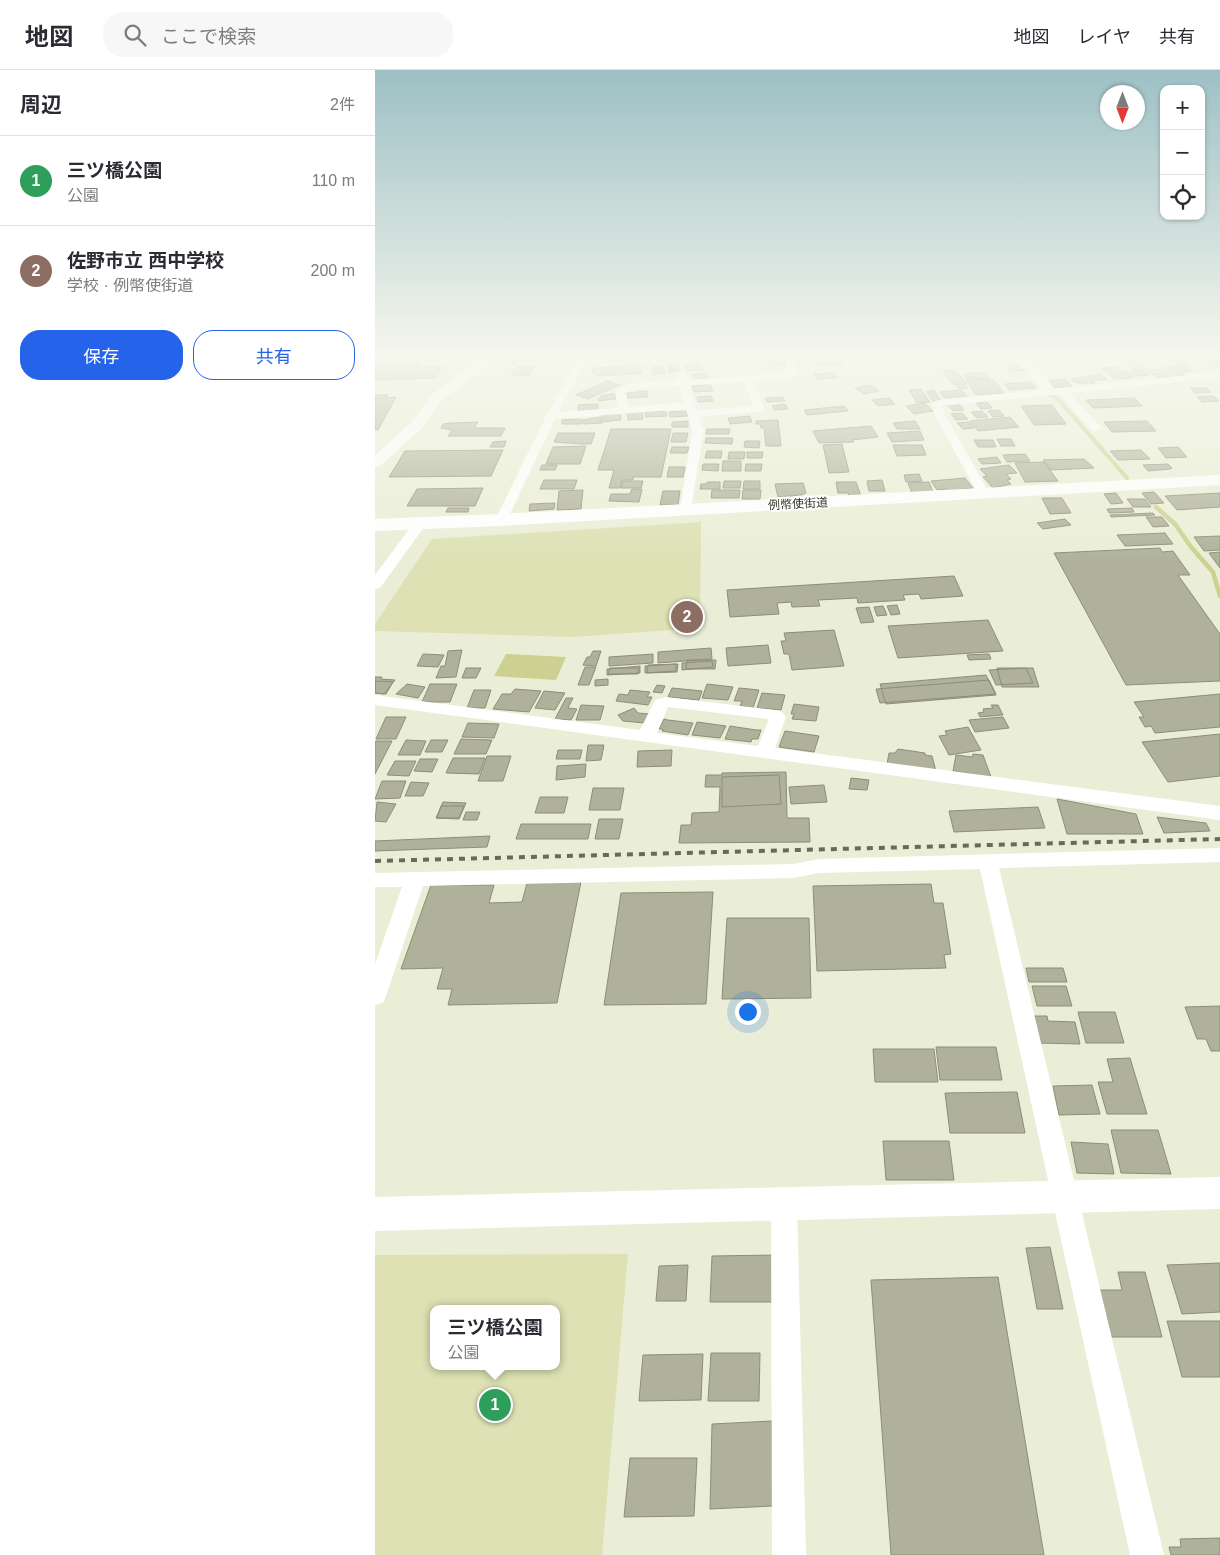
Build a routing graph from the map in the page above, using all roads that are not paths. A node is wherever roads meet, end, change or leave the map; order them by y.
1 (418, 423) edge
2 (547, 423) edge
3 (696, 423) edge
4 (945, 423) edge
5 (1090, 423) edge
6 (1095, 428) dead end
7 (375, 463) edge
8 (1220, 480) edge
9 (984, 494) junction
10 (686, 510) junction
11 (501, 520) junction
12 (421, 523) junction
13 (375, 525) edge
14 (375, 585) edge
15 (375, 700) edge
16 (646, 737) junction
17 (765, 752) junction
18 (1220, 812) edge
19 (1220, 855) edge
20 (988, 862) junction
21 (375, 880) edge
22 (415, 880) junction
23 (375, 996) edge
24 (1220, 1193) edge
25 (1066, 1198) junction
26 (784, 1205) junction
27 (375, 1214) edge
28 (789, 1555) edge
29 (1147, 1555) edge

1 - 7 street
2 - 11 street
3 - 10 street
4 - 9 street
5 - 6 street
8 - 9 main road, 例幣使街道
9 - 10 main road, 例幣使街道
10 - 11 main road, 例幣使街道
11 - 12 main road, 例幣使街道
12 - 13 main road, 例幣使街道
12 - 14 street
15 - 16 street
16 - 17 street
16 - 17 street
17 - 18 street
19 - 20 street
20 - 22 street
20 - 25 street
21 - 22 street
22 - 23 street
24 - 25 street
25 - 26 street
25 - 29 street
26 - 27 street
26 - 28 street

